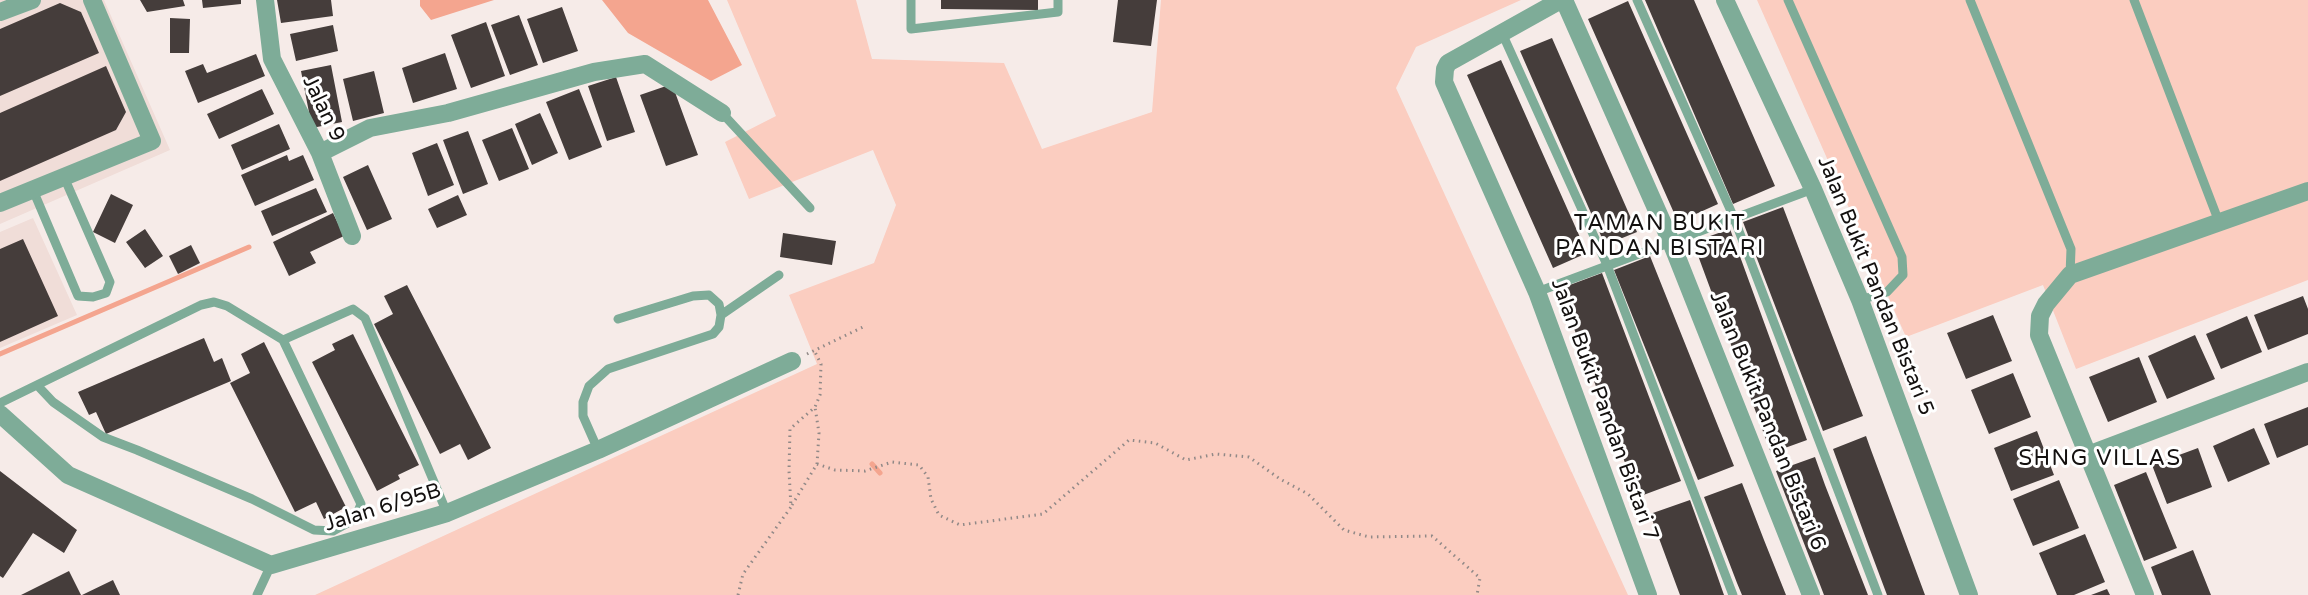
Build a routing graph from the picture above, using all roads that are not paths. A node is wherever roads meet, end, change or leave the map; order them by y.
1 (32, 0) edge
2 (92, 0) edge
3 (265, 0) edge
4 (911, 0) edge
5 (1058, 0) edge
6 (1562, 0) edge
7 (1636, 0) edge
8 (1725, 0) edge
9 (1788, 0) edge
10 (1970, 0) edge
11 (2134, 0) edge
12 (0, 12) edge
13 (1502, 33) junction
14 (722, 113) joint
15 (320, 153) junction
16 (64, 177) junction
17 (1813, 189) junction
18 (33, 190) junction
19 (2308, 191) edge
20 (0, 203) edge
21 (810, 208) dead end
22 (1734, 218) junction
23 (2219, 222) junction
24 (352, 236) dead end
25 (1671, 242) junction
26 (1608, 266) junction
27 (779, 275) dead end
28 (2070, 275) junction
29 (1537, 292) junction
30 (1860, 300) junction
31 (721, 315) junction
32 (618, 319) dead end
33 (283, 340) junction
34 (792, 361) road end
35 (2308, 372) edge
36 (37, 385) junction
37 (0, 404) edge
38 (0, 414) edge
39 (598, 450) junction
40 (2088, 455) junction
41 (447, 513) junction
42 (271, 565) junction
43 (257, 595) edge
44 (1648, 595) edge
45 (1733, 595) edge
46 (1811, 595) edge
47 (1878, 595) edge
48 (1969, 595) edge
49 (2145, 595) edge

1 - 12 street
2 - 16 street
3 - 15 street, Jalan 9
4 - 5 lane
6 - 13 street, Jalan Bukit Pandan Bistari 7
6 - 25 street, Jalan Bukit Pandan Bistari 6
7 - 22 lane
8 - 17 street, Jalan Bukit Pandan Bistari 5
9 - 30 lane
10 - 28 lane
11 - 23 lane
13 - 26 lane
13 - 29 street, Jalan Bukit Pandan Bistari 7
14 - 15 street
14 - 21 lane
15 - 24 street, Jalan 9
16 - 18 street
16 - 18 lane
17 - 22 lane
17 - 30 street, Jalan Bukit Pandan Bistari 5
18 - 20 street
19 - 23 street
22 - 25 lane
22 - 47 lane
23 - 28 street
25 - 26 lane
25 - 46 street, Jalan Bukit Pandan Bistari 6
26 - 29 lane
26 - 45 lane
27 - 31 lane
28 - 40 street
29 - 44 street, Jalan Bukit Pandan Bistari 7
30 - 48 street, Jalan Bukit Pandan Bistari 5
31 - 32 lane
31 - 39 lane
33 - 36 lane
33 - 36 lane
33 - 41 lane
34 - 39 street, Jalan 6/95B
35 - 40 street
36 - 37 lane
38 - 42 street
39 - 41 street, Jalan 6/95B
40 - 49 street
41 - 42 street, Jalan 6/95B
42 - 43 lane

